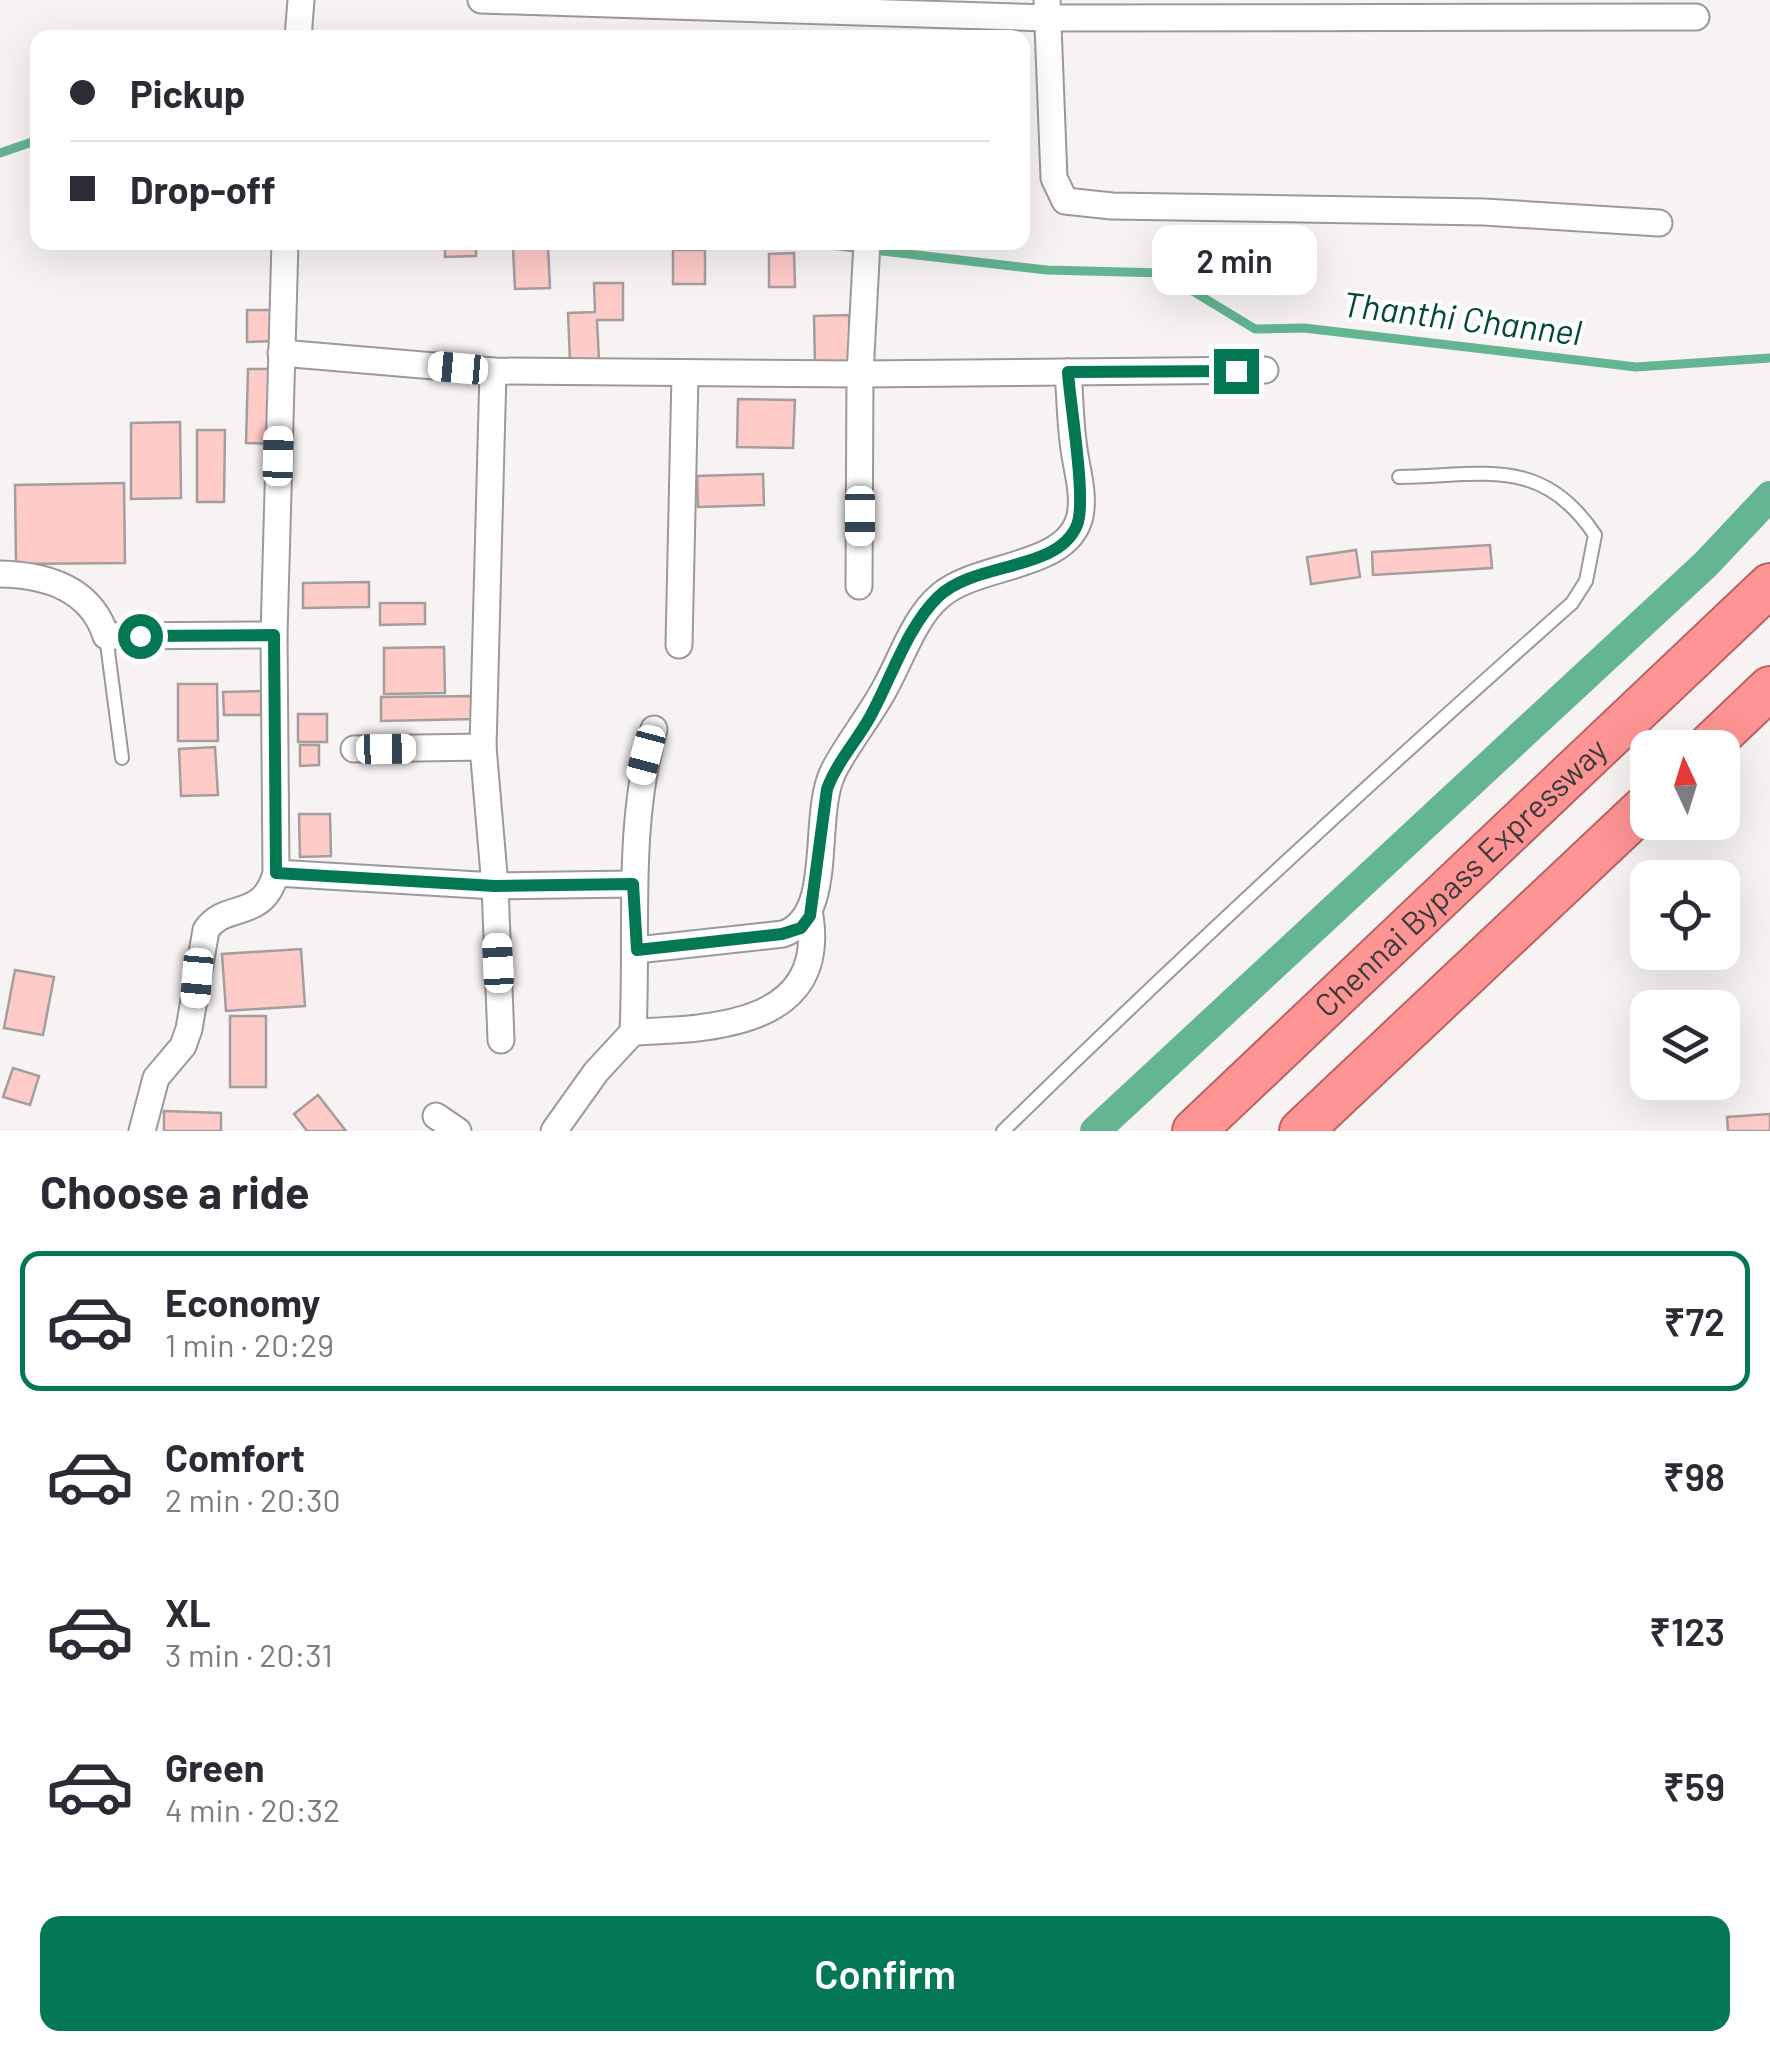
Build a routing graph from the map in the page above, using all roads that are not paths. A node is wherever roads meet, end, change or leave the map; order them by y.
1 (301, 0) edge
2 (482, 0) edge
3 (1047, 9) edge
4 (1696, 17) dead end
5 (866, 26) edge
6 (299, 30) edge
7 (1658, 223) dead end
8 (286, 250) edge
9 (867, 250) edge
10 (281, 352) junction
11 (1265, 370) dead end
12 (493, 372) junction
13 (1068, 372) junction
14 (860, 374) junction
15 (685, 375) junction
16 (1398, 477) dead end
17 (0, 574) edge
18 (1770, 585) edge
19 (860, 586) dead end
20 (274, 635) junction
21 (106, 636) junction
22 (679, 645) dead end
23 (1770, 688) edge
24 (654, 729) dead end
25 (1726, 730) edge
26 (483, 747) junction
27 (354, 749) dead end
28 (122, 758) dead end
29 (1630, 821) edge
30 (276, 873) junction
31 (633, 884) junction
32 (495, 886) junction
33 (810, 916) junction
34 (637, 950) junction
35 (633, 1032) junction
36 (502, 1040) dead end
37 (436, 1116) dead end
38 (142, 1131) edge
39 (458, 1131) edge
40 (554, 1131) edge
41 (1003, 1131) edge
42 (1194, 1131) edge
43 (1301, 1131) edge

1 - 6 street
2 - 5 street
3 - 4 street
3 - 5 street
3 - 7 street
8 - 10 street
9 - 14 street
10 - 12 street
10 - 20 street
11 - 13 street
12 - 15 street
12 - 26 street
13 - 14 street
13 - 33 street
14 - 15 street
14 - 19 street
15 - 22 street
16 - 41 lane
17 - 21 street
18 - 42 highway, Chennai Bypass Expressway
20 - 21 street
20 - 30 street
21 - 28 lane
23 - 25 highway
24 - 31 street
26 - 27 street
26 - 32 street
29 - 43 highway
30 - 32 street
30 - 38 street
31 - 32 street
31 - 34 street
32 - 36 street
33 - 34 street
33 - 35 street
34 - 35 street
35 - 40 street
37 - 39 street

